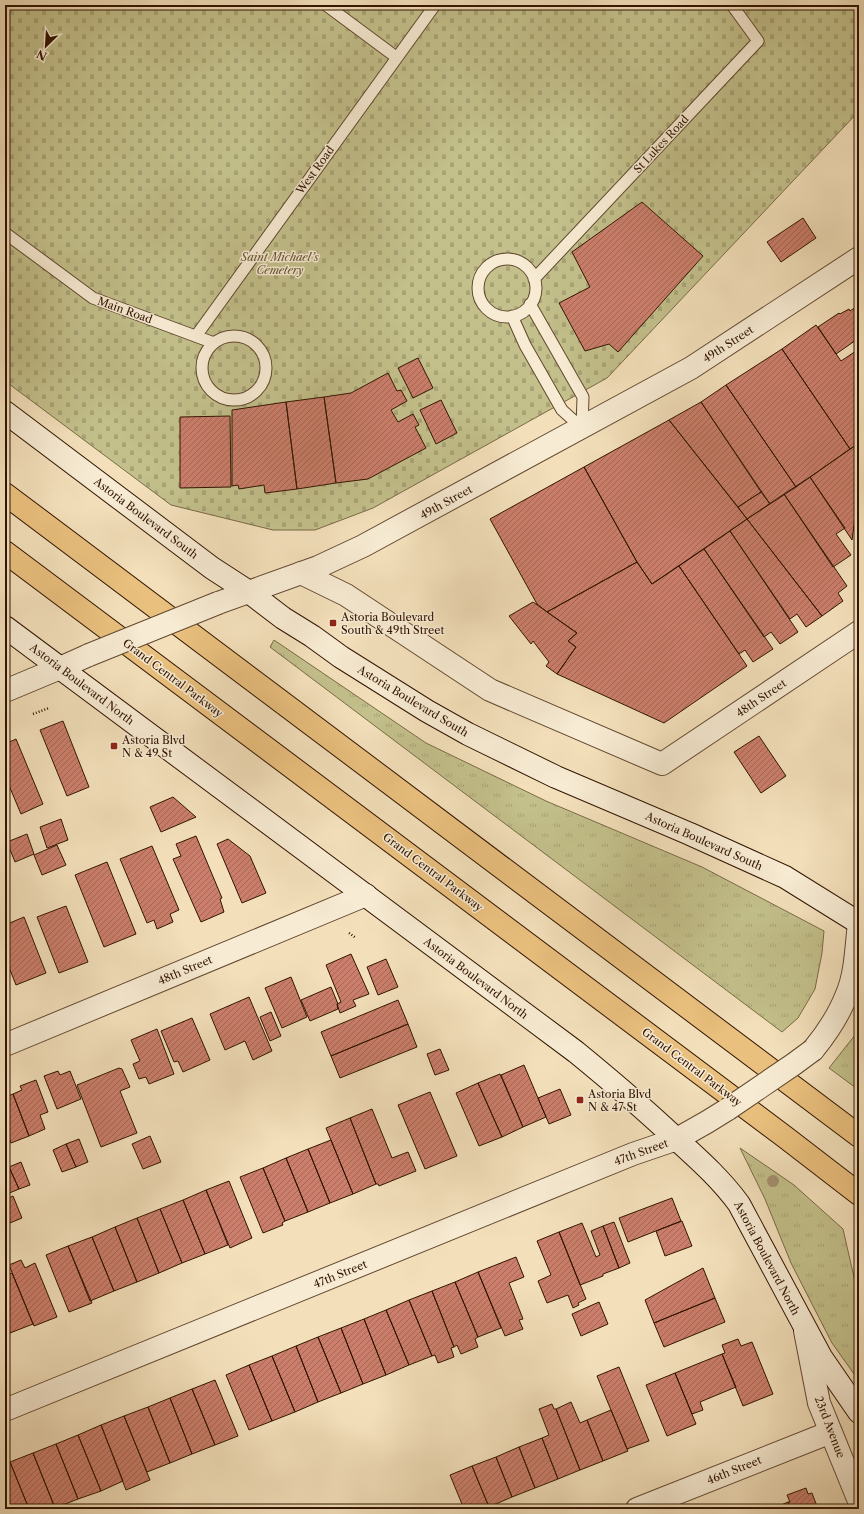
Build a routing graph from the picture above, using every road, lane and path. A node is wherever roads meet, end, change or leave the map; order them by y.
1 (326, 5) edge
2 (435, 5) edge
3 (732, 5) edge
4 (396, 57) junction
5 (5, 233) edge
6 (859, 258) edge
7 (534, 279) junction
8 (530, 304) junction
9 (512, 316) junction
10 (196, 336) junction
11 (214, 343) junction
12 (5, 412) edge
13 (582, 428) junction
14 (5, 494) edge
15 (5, 552) edge
16 (301, 573) junction
17 (249, 592) junction
18 (5, 627) edge
19 (859, 632) edge
20 (60, 668) junction
21 (5, 691) edge
22 (49, 708) dead end
23 (33, 714) dead end
24 (366, 895) junction
25 (859, 924) edge
26 (349, 933) dead end
27 (356, 938) dead end
28 (5, 1045) edge
29 (859, 1136) edge
30 (677, 1139) junction
31 (859, 1194) edge
32 (804, 1327) junction
33 (5, 1410) edge
34 (859, 1412) edge
35 (831, 1432) junction
36 (859, 1501) edge
37 (637, 1509) edge

1 - 4 lane
2 - 4 lane, West Road
3 - 7 lane, St Lukes Road
4 - 10 lane, West Road
5 - 10 lane, Main Road
6 - 13 street, 49th Street
7 - 8 lane
7 - 9 lane
8 - 9 lane
8 - 13 lane
9 - 13 lane
10 - 11 lane, Main Road
11 - 11 lane
12 - 17 street, Astoria Boulevard South
13 - 16 street, 49th Street
14 - 29 highway
15 - 31 highway, Grand Central Parkway
16 - 17 street, 49th Street
16 - 19 street, 48th Street
17 - 20 street, 49th Street, bridge
17 - 25 street, Astoria Boulevard South
18 - 20 street, Astoria Boulevard North
20 - 21 street, 49th Street
20 - 24 street, Astoria Boulevard North
22 - 23 path
24 - 28 street, 48th Street
24 - 30 street, Astoria Boulevard North
25 - 30 street, 47th Street, bridge
26 - 27 path
30 - 32 street, Astoria Boulevard North
30 - 33 street, 47th Street
32 - 34 street, Astoria Boulevard North
32 - 35 street, 23rd Avenue
35 - 36 street, 23rd Avenue
35 - 37 street, 46th Street

